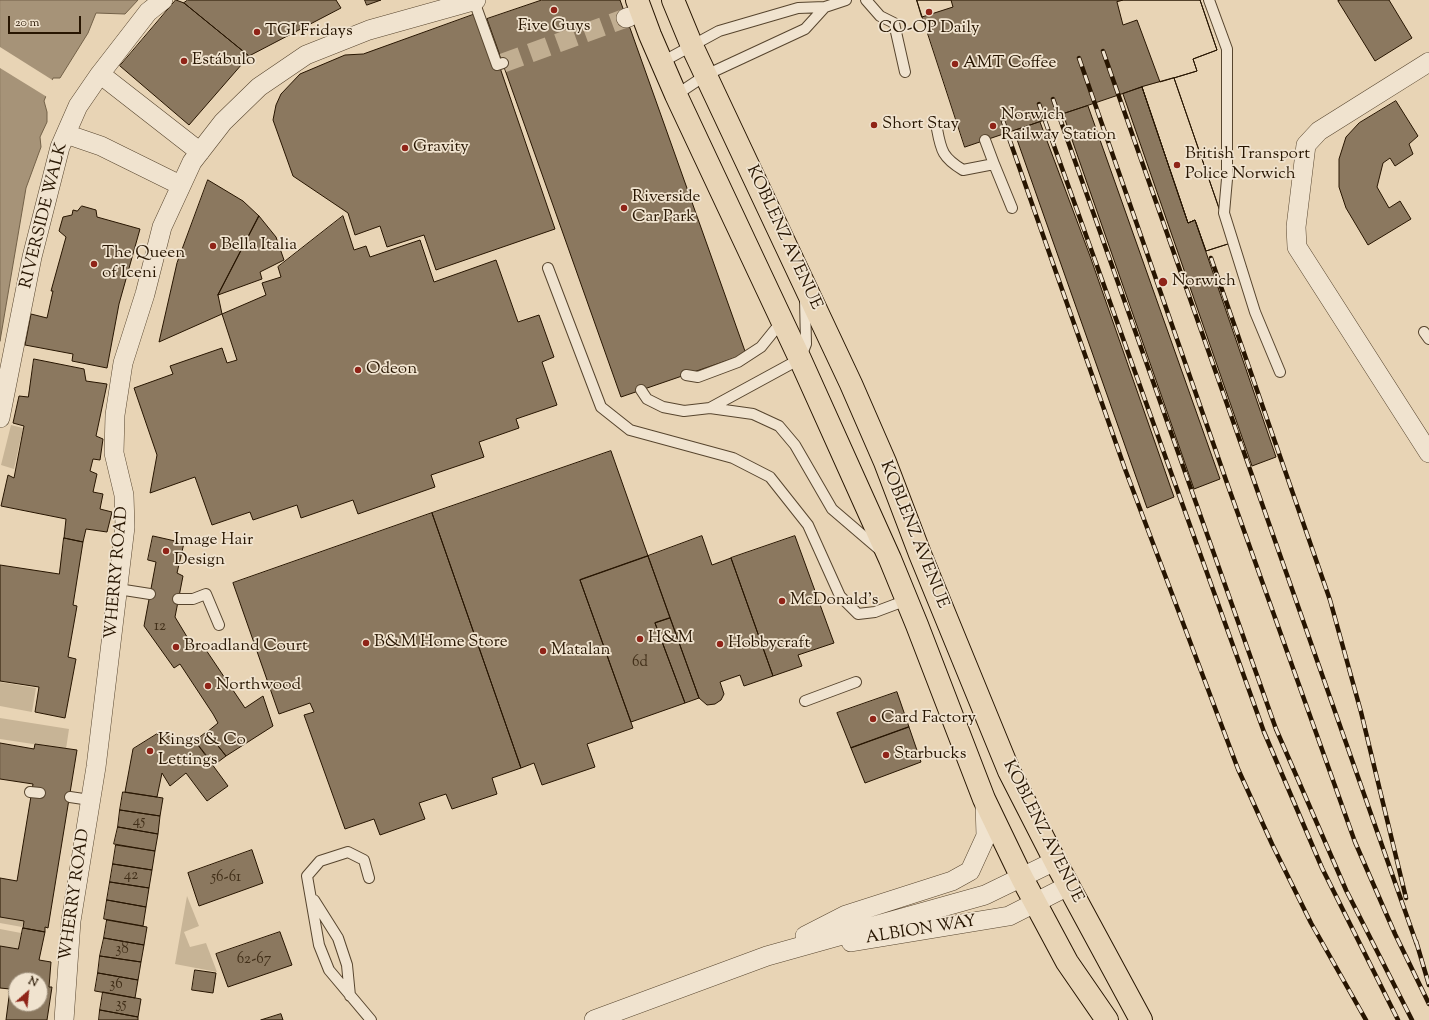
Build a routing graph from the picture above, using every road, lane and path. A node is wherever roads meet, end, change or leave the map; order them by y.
1 (163, 0) edge
2 (475, 0) edge
3 (673, 0) edge
4 (846, 0) edge
5 (866, 0) edge
6 (1209, 0) edge
7 (825, 7) junction
8 (631, 12) edge
9 (692, 46) junction
10 (662, 62) junction
11 (1429, 62) edge
12 (503, 63) dead end
13 (905, 72) dead end
14 (100, 74) junction
15 (706, 76) junction
16 (676, 95) junction
17 (937, 129) dead end
18 (66, 134) junction
19 (985, 140) dead end
20 (200, 152) junction
21 (994, 164) junction
22 (180, 185) junction
23 (1012, 208) dead end
24 (548, 268) dead end
25 (804, 283) junction
26 (782, 321) junction
27 (800, 359) junction
28 (1280, 372) dead end
29 (686, 375) dead end
30 (641, 390) dead end
31 (710, 408) junction
32 (0, 418) edge
33 (1429, 453) edge
34 (890, 559) junction
35 (118, 589) junction
36 (150, 594) dead end
37 (178, 599) dead end
38 (907, 600) junction
39 (218, 625) dead end
40 (856, 682) dead end
41 (806, 701) dead end
42 (70, 797) dead end
43 (984, 799) junction
44 (90, 800) junction
45 (1055, 861) junction
46 (369, 878) dead end
47 (1022, 878) junction
48 (1068, 886) junction
49 (312, 897) junction
50 (1036, 903) junction
51 (767, 956) junction
52 (350, 996) junction
53 (64, 1020) edge
54 (371, 1020) edge
55 (594, 1020) edge
56 (1108, 1020) edge
57 (1141, 1020) edge

1 - 14 street, RIVERSIDE WALK
2 - 12 lane
2 - 20 street, WHERRY ROAD
3 - 9 main road, KOBLENZ AVENUE
4 - 7 lane
5 - 13 lane
6 - 28 lane
7 - 9 lane
7 - 15 lane
8 - 10 main road, KOBLENZ AVENUE
9 - 10 lane
9 - 15 main road, KOBLENZ AVENUE
10 - 16 main road, KOBLENZ AVENUE
11 - 33 street
14 - 18 street, RIVERSIDE WALK
14 - 20 street
15 - 16 lane
15 - 25 main road, KOBLENZ AVENUE
16 - 26 main road, KOBLENZ AVENUE
17 - 21 lane
18 - 22 street
18 - 32 street, RIVERSIDE WALK
19 - 21 lane
20 - 22 street, WHERRY ROAD
21 - 23 lane
22 - 35 street, WHERRY ROAD
24 - 38 lane
25 - 27 lane
25 - 45 main road, KOBLENZ AVENUE
26 - 27 main road, KOBLENZ AVENUE
26 - 29 lane
27 - 31 lane
27 - 34 main road, KOBLENZ AVENUE
30 - 31 lane
31 - 34 lane
34 - 38 main road, KOBLENZ AVENUE
35 - 36 lane
35 - 44 street, WHERRY ROAD
37 - 39 lane
38 - 43 main road, KOBLENZ AVENUE
40 - 41 lane
42 - 44 lane
43 - 47 main road, KOBLENZ AVENUE
43 - 51 street, ALBION WAY
44 - 53 street, WHERRY ROAD
45 - 47 street, ALBION WAY
45 - 48 main road, KOBLENZ AVENUE
46 - 49 lane
47 - 50 main road, KOBLENZ AVENUE
47 - 51 street, ALBION WAY
48 - 50 street, ALBION WAY
48 - 57 main road, KOBLENZ AVENUE
49 - 52 lane
49 - 52 lane
50 - 51 street, ALBION WAY
50 - 56 main road, KOBLENZ AVENUE
51 - 55 street, ALBION WAY
52 - 54 lane

